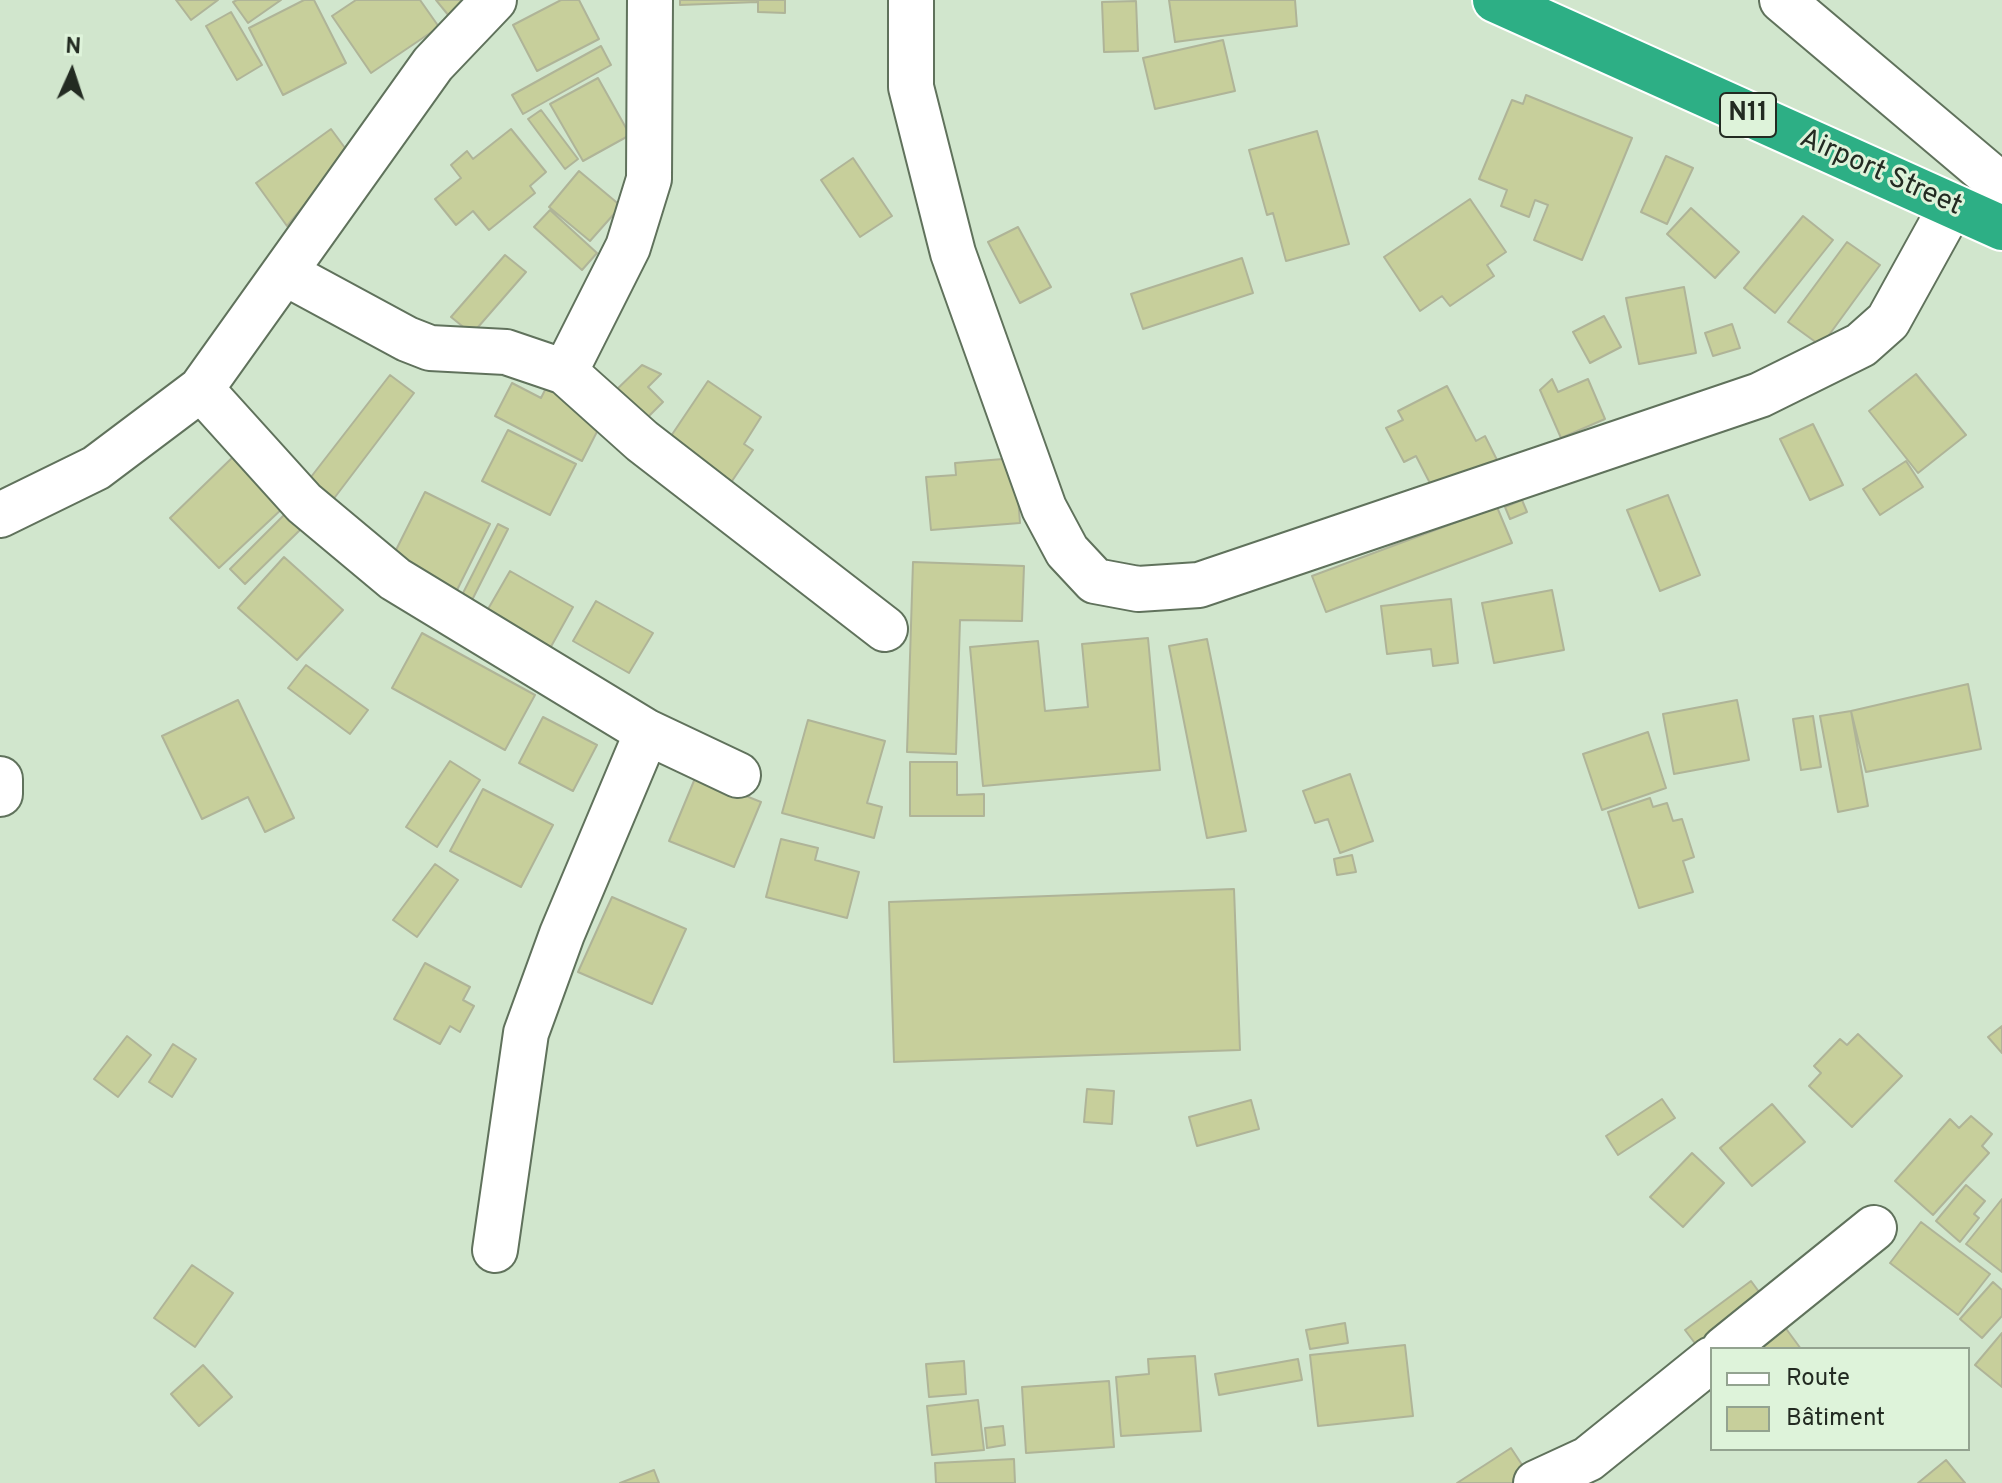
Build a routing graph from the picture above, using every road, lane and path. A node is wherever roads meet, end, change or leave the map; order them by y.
1 (494, 0) edge
2 (650, 0) edge
3 (911, 0) edge
4 (1495, 0) edge
5 (1782, 0) edge
6 (2002, 190) edge
7 (1951, 207) junction
8 (2002, 228) edge
9 (285, 273) junction
10 (565, 372) junction
11 (201, 389) junction
12 (0, 515) edge
13 (885, 629) dead end
14 (647, 732) junction
15 (738, 775) dead end
16 (0, 779) edge
17 (0, 794) edge
18 (1874, 1228) dead end
19 (495, 1250) dead end
20 (1726, 1347) edge
21 (1710, 1361) edge
22 (1536, 1483) edge

1 - 9 street
2 - 10 street
3 - 7 street
4 - 7 highway, Airport Street / N11
5 - 6 street
7 - 8 highway, Airport Street / N11
9 - 10 street
9 - 11 street
10 - 13 street
11 - 12 street
11 - 14 street
14 - 15 street
14 - 19 street
16 - 17 street
18 - 20 street
21 - 22 street

